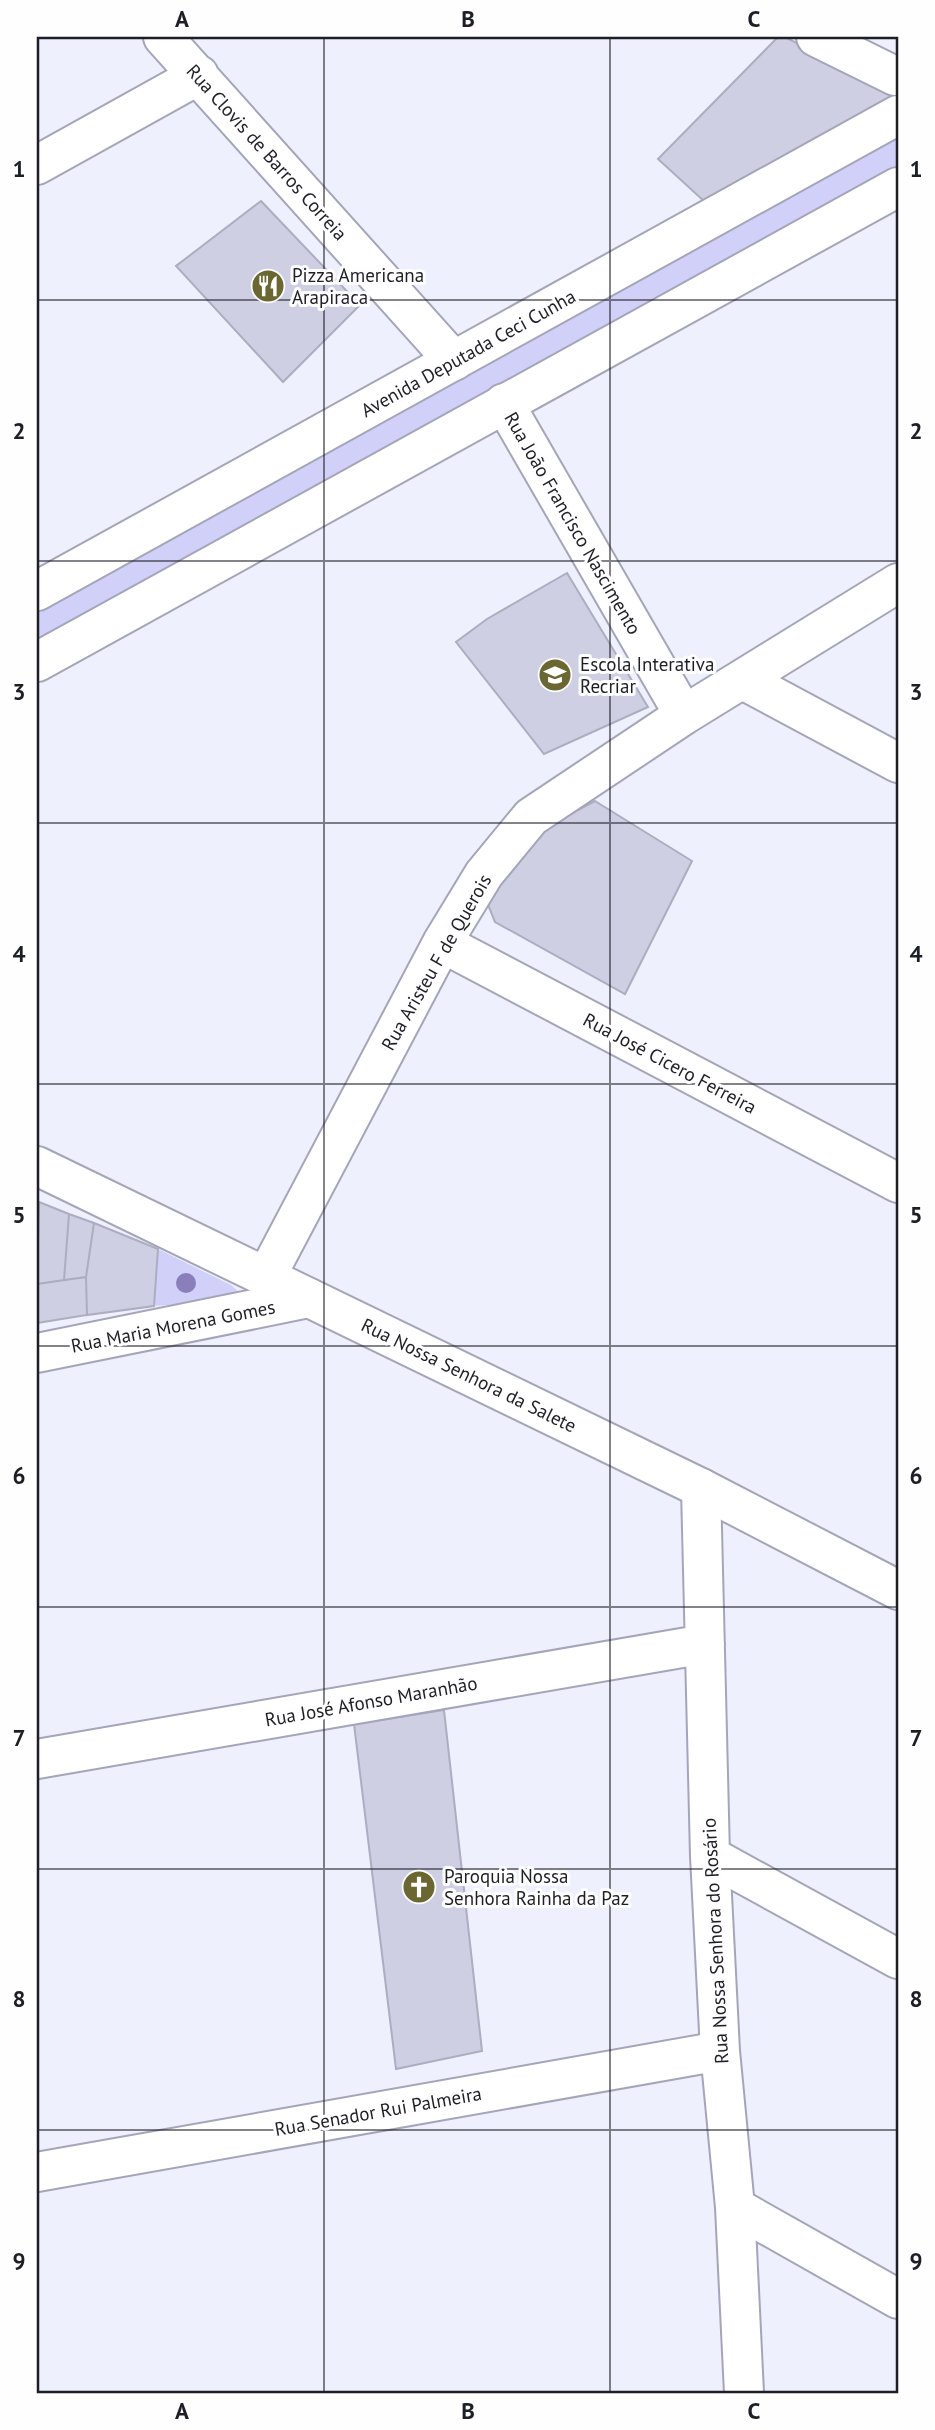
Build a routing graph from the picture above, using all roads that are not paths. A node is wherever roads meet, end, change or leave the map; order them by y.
1 (163, 37) edge
2 (816, 37) edge
3 (872, 37) edge
4 (199, 75) junction
5 (896, 79) edge
6 (898, 115) edge
7 (37, 165) edge
8 (898, 187) edge
9 (454, 361) junction
10 (504, 403) junction
11 (898, 583) edge
12 (37, 591) edge
13 (37, 662) edge
14 (743, 680) junction
15 (684, 715) junction
16 (898, 763) edge
17 (442, 943) junction
18 (37, 1166) edge
19 (898, 1184) edge
20 (266, 1277) junction
21 (309, 1298) junction
22 (37, 1353) edge
23 (701, 1488) junction
24 (898, 1590) edge
25 (705, 1644) junction
26 (37, 1759) edge
27 (710, 1856) junction
28 (898, 1959) edge
29 (720, 2051) junction
30 (37, 2172) edge
31 (735, 2207) junction
32 (898, 2300) edge
33 (744, 2393) edge

1 - 4 street, Rua Clovis de Barros Correia
2 - 5 street
3 - 5 street
4 - 7 street
4 - 9 street, Rua Clovis de Barros Correia
6 - 9 street, Avenida Deputada Ceci Cunha
8 - 10 street
9 - 12 street, Avenida Deputada Ceci Cunha
10 - 13 street
10 - 15 street, Rua João Francisco Nascimento
11 - 14 street, Rua Aristeu F de Querois
14 - 15 street, Rua Aristeu F de Querois
14 - 16 street
15 - 17 street, Rua Aristeu F de Querois
17 - 19 street, Rua José Cicero Ferreira
17 - 20 street, Rua Aristeu F de Querois
18 - 20 street, Rua Nossa Senhora da Salete
20 - 21 street, Rua Nossa Senhora da Salete
21 - 22 street, Rua Maria Morena Gomes
21 - 23 street, Rua Nossa Senhora da Salete
23 - 24 street, Rua Nossa Senhora da Salete
23 - 25 street, Rua Nossa Senhora do Rosário
25 - 26 street, Rua José Afonso Maranhão
25 - 27 street, Rua Nossa Senhora do Rosário
27 - 28 street
27 - 29 street, Rua Nossa Senhora do Rosário
29 - 30 street, Rua Senador Rui Palmeira
29 - 31 street, Rua Nossa Senhora do Rosário
31 - 32 street
31 - 33 street, Rua Nossa Senhora do Rosário

